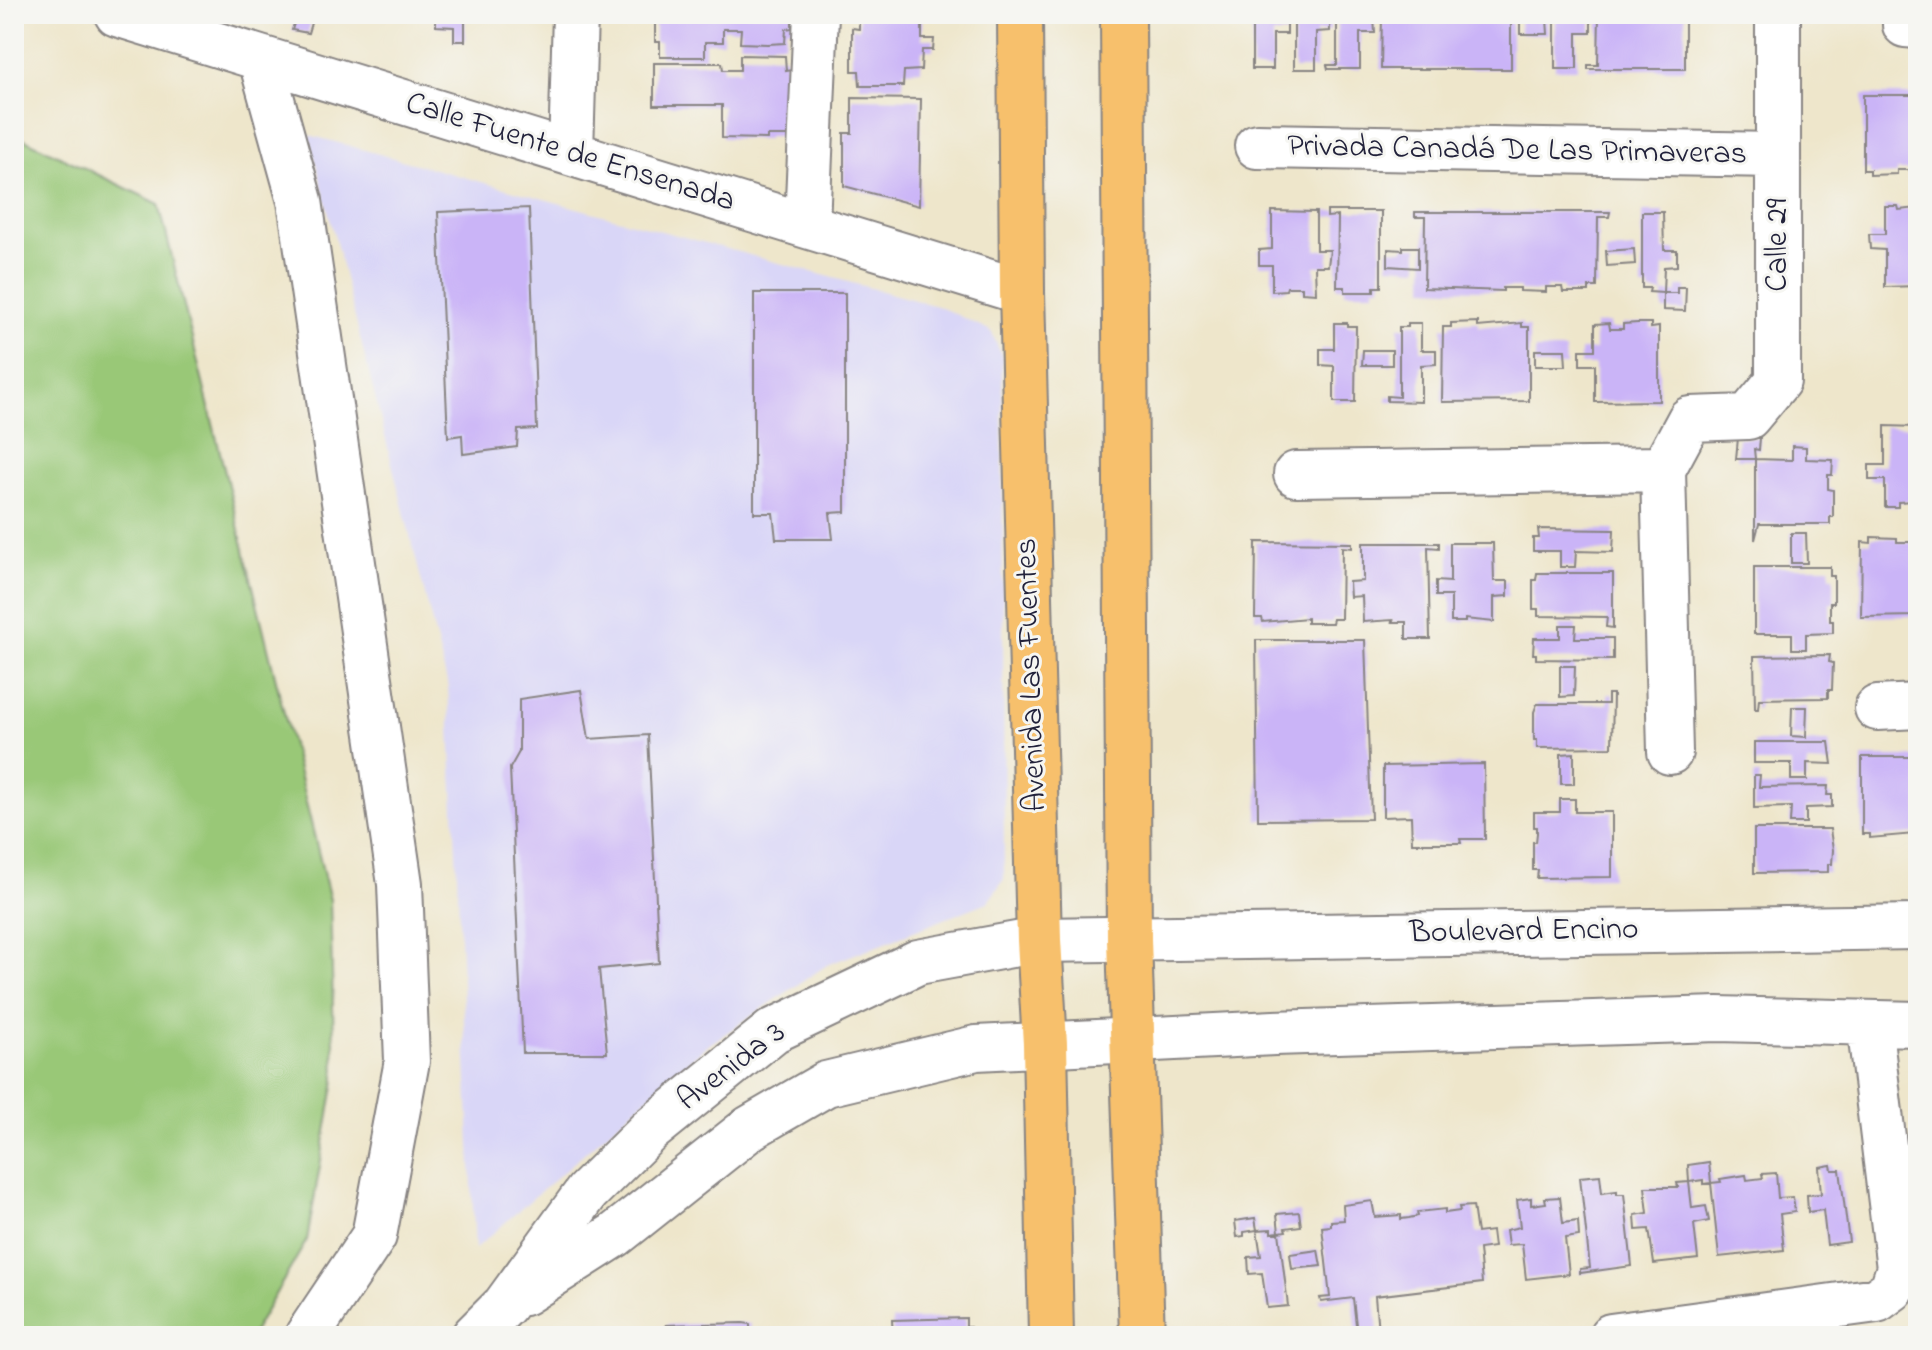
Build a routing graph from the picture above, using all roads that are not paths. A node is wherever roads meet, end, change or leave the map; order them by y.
1 (117, 14) edge
2 (575, 14) edge
3 (816, 14) edge
4 (1020, 14) edge
5 (1123, 14) edge
6 (1778, 14) edge
7 (240, 41) edge
8 (1257, 146) dead end
9 (571, 153) junction
10 (1777, 155) junction
11 (807, 224) junction
12 (1022, 292) junction
13 (1663, 469) junction
14 (1296, 474) dead end
15 (1670, 752) dead end
16 (1918, 927) edge
17 (1129, 939) junction
18 (1039, 940) junction
19 (1869, 1023) junction
20 (1918, 1024) edge
21 (1132, 1040) junction
22 (1045, 1044) junction
23 (733, 1063) junction
24 (769, 1116) junction
25 (505, 1305) junction
26 (307, 1336) edge
27 (474, 1336) edge
28 (1051, 1336) edge
29 (1142, 1336) edge
30 (1611, 1336) edge

1 - 7 street, Calle Fuente de Ensenada
2 - 9 street
3 - 11 street
4 - 12 main road, Avenida Las Fuentes
5 - 17 main road
6 - 10 street, Calle 29
7 - 9 street, Calle Fuente de Ensenada
7 - 26 street
8 - 10 street, Privada Canadá De Las Primaveras
9 - 11 street, Calle Fuente de Ensenada
10 - 13 street, Calle 29
11 - 12 street, Calle Fuente de Ensenada
12 - 18 main road, Avenida Las Fuentes
13 - 14 street
13 - 15 street
16 - 17 street, Boulevard Encino
17 - 18 street, Avenida 3
17 - 21 main road
18 - 22 main road, Avenida Las Fuentes
18 - 23 street, Avenida 3
19 - 20 street
19 - 21 street
19 - 30 street
21 - 22 street, Avenida 3
21 - 29 main road
22 - 24 street, Avenida 3
22 - 28 main road, Avenida Las Fuentes
23 - 24 street
23 - 25 street, Avenida 3
24 - 25 street, Avenida 3
25 - 27 street, Avenida 3

